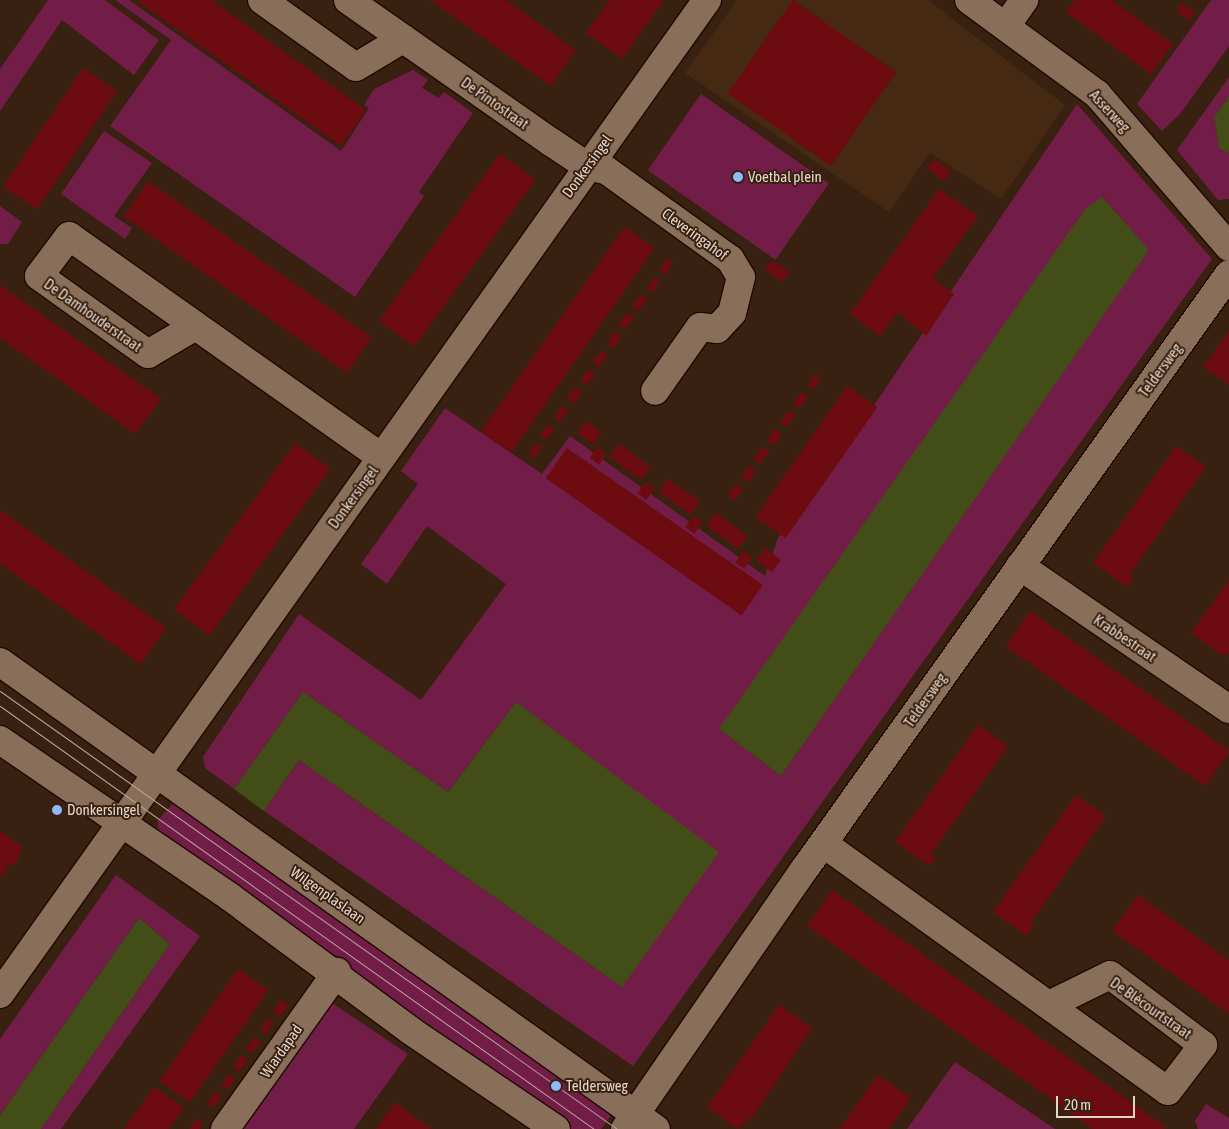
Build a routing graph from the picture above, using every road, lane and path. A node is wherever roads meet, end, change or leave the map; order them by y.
1 (262, 0) edge
2 (348, 0) edge
3 (707, 0) edge
4 (969, 0) edge
5 (1024, 0) edge
6 (1006, 26) junction
7 (403, 39) junction
8 (587, 166) junction
9 (1229, 246) edge
10 (1229, 274) edge
11 (194, 327) junction
12 (655, 390) dead end
13 (381, 457) junction
14 (1020, 566) junction
15 (0, 662) edge
16 (1229, 710) edge
17 (0, 740) edge
18 (158, 776) junction
19 (123, 825) junction
20 (824, 844) junction
21 (336, 972) junction
22 (0, 994) edge
23 (1049, 1005) junction
24 (639, 1124) edge
25 (225, 1129) edge
26 (556, 1129) edge

1 - 7 street
2 - 7 street, De Pintostraat
3 - 8 street, Donkersingel
4 - 6 street, Asserweg
5 - 6 street
6 - 9 street, Asserweg
7 - 8 street, De Pintostraat
8 - 12 street, Cleveringahof
8 - 13 street, Donkersingel
10 - 14 street, Teldersweg
11 - 11 street, De Damhouderstraat
11 - 13 street, De Damhouderstraat
13 - 18 street, Donkersingel
14 - 16 street, Krabbestraat
14 - 20 street, Teldersweg
15 - 18 street, Wilgenplaslaan
17 - 19 street
18 - 19 street, Donkersingel
18 - 24 street, Wilgenplaslaan
19 - 21 street
19 - 22 street, Donkersingel
20 - 23 street, De Blécourtstraat
20 - 24 street, Teldersweg
21 - 25 street, Wiardapad
21 - 26 street
23 - 23 street, De Blécourtstraat

